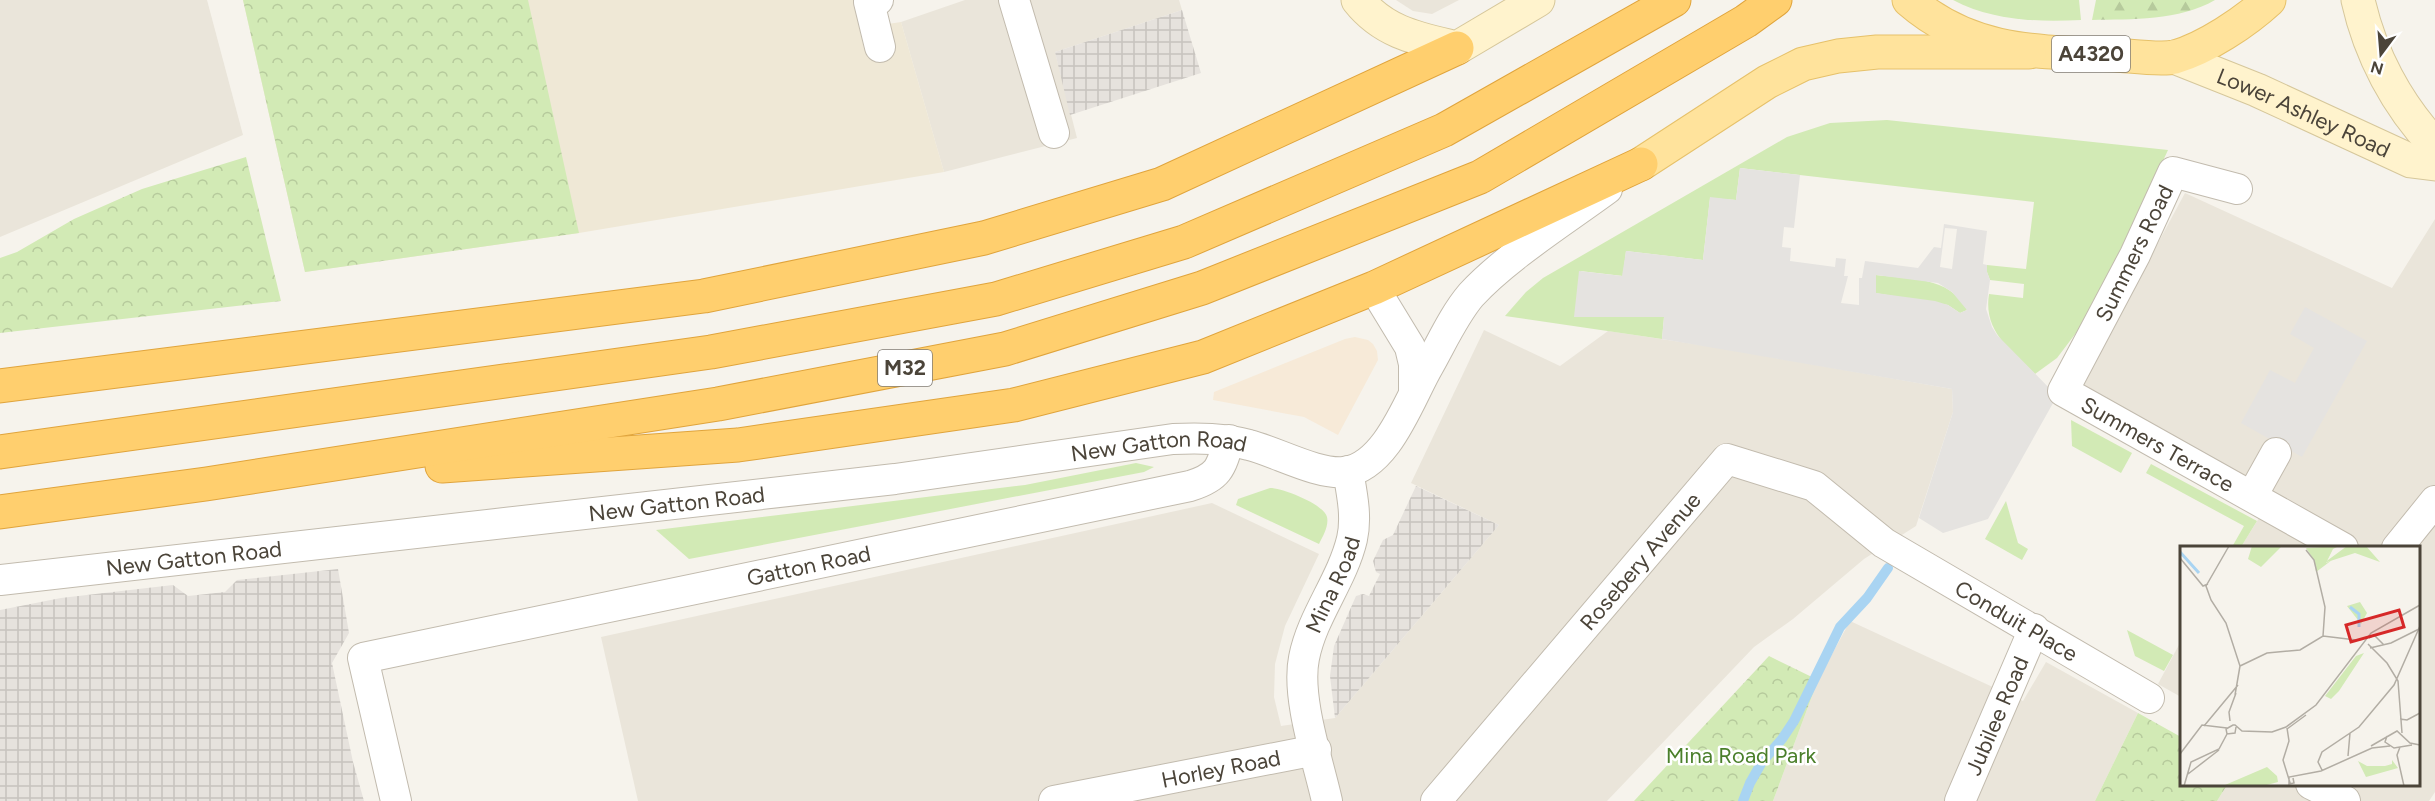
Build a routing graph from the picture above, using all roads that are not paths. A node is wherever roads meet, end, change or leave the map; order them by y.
1 (878, 0) edge
2 (1014, 0) edge
3 (1358, 0) edge
4 (1538, 0) edge
5 (1674, 0) edge
6 (1775, 0) edge
7 (1909, 0) edge
8 (2269, 0) edge
9 (2358, 0) edge
10 (880, 47) dead end
11 (1457, 48) junction
12 (2029, 52) junction
13 (2174, 57) junction
14 (1055, 133) dead end
15 (2435, 145) edge
16 (1641, 164) junction
17 (2435, 164) edge
18 (2237, 189) dead end
19 (1374, 288) junction
20 (0, 386) edge
21 (1414, 390) junction
22 (2063, 391) joint
23 (1229, 440) junction
24 (0, 452) edge
25 (2276, 453) dead end
26 (1348, 471) junction
27 (206, 484) junction
28 (2252, 496) junction
29 (2435, 501) edge
30 (0, 512) edge
31 (1884, 543) joint
32 (2340, 546) edge
33 (2399, 546) edge
34 (0, 580) edge
35 (2034, 629) junction
36 (2149, 698) dead end
37 (1316, 750) junction
38 (2315, 786) edge
39 (396, 801) edge
40 (1054, 801) edge
41 (1328, 801) edge
42 (1437, 801) edge
43 (1960, 801) edge
44 (2345, 801) edge

1 - 10 street
2 - 14 street
3 - 11 main road
4 - 11 main road
5 - 24 highway, M32
6 - 27 highway, M32
7 - 12 main road, A4320
8 - 13 main road, A4320
9 - 15 main road, Lower Ashley Road
11 - 20 highway
12 - 13 main road, A4320
12 - 16 main road
13 - 17 main road, Lower Ashley Road
16 - 19 highway, M32
16 - 21 street
18 - 22 street, Summers Road
19 - 21 street
19 - 27 highway, M32
21 - 26 street
22 - 28 street, Summers Terrace
23 - 26 street, New Gatton Road
23 - 34 street, New Gatton Road
23 - 39 street, Gatton Road
25 - 28 street, Summers Terrace
26 - 37 street, Mina Road
27 - 30 highway, M32
28 - 32 street, Summers Terrace
29 - 33 street
31 - 35 street, Conduit Place
31 - 42 street, Rosebery Avenue
35 - 36 street, Conduit Place
35 - 43 street, Jubilee Road
37 - 40 street, Horley Road
37 - 41 street, Mina Road
38 - 44 street

